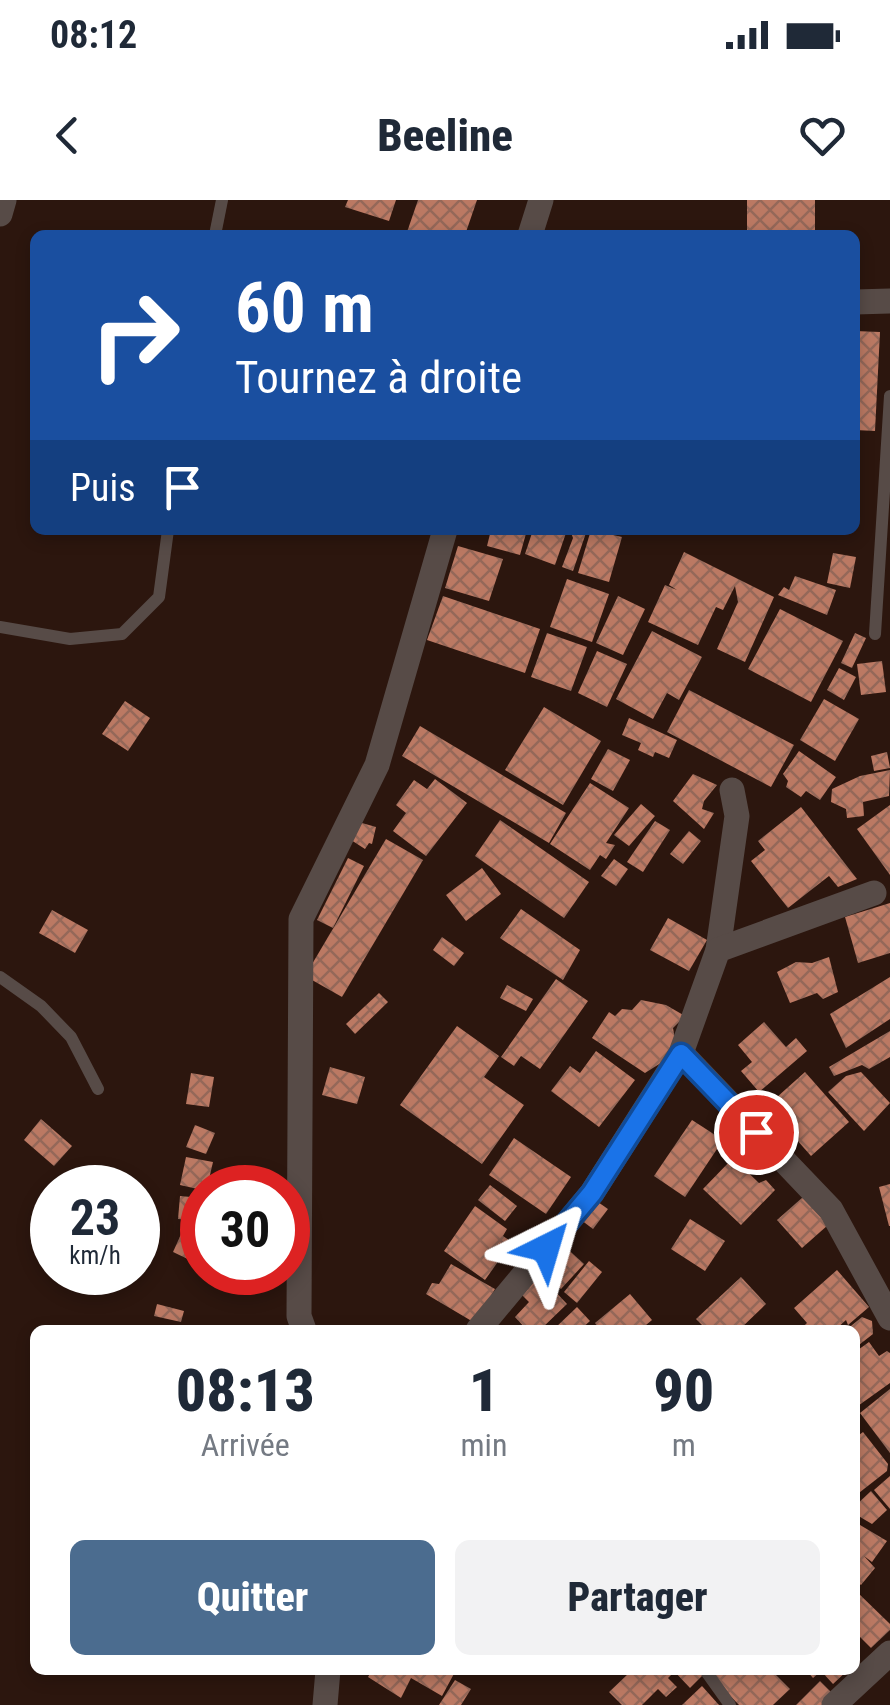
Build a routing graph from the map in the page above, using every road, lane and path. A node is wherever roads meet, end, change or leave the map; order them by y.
1 (4, 200) edge
2 (222, 200) edge
3 (541, 200) edge
4 (0, 214) edge
5 (216, 230) edge
6 (532, 230) edge
7 (890, 301) edge
8 (860, 302) edge
9 (890, 396) edge
10 (167, 535) edge
11 (443, 535) edge
12 (0, 627) edge
13 (875, 634) dead end
14 (732, 790) dead end
15 (874, 893) dead end
16 (718, 950) junction
17 (0, 977) edge
18 (681, 1054) junction
19 (98, 1089) dead end
20 (890, 1318) edge
21 (303, 1325) edge
22 (482, 1325) edge
23 (890, 1653) edge
24 (328, 1675) edge
25 (709, 1675) edge
26 (325, 1705) edge
27 (730, 1705) edge
28 (834, 1705) edge

1 - 4 street
2 - 5 lane
3 - 6 street
7 - 8 street
9 - 13 lane
10 - 12 lane
11 - 21 street
14 - 16 street
15 - 16 street
16 - 18 street
17 - 19 lane
18 - 20 street
18 - 22 street
23 - 28 street
24 - 26 street
25 - 27 lane

